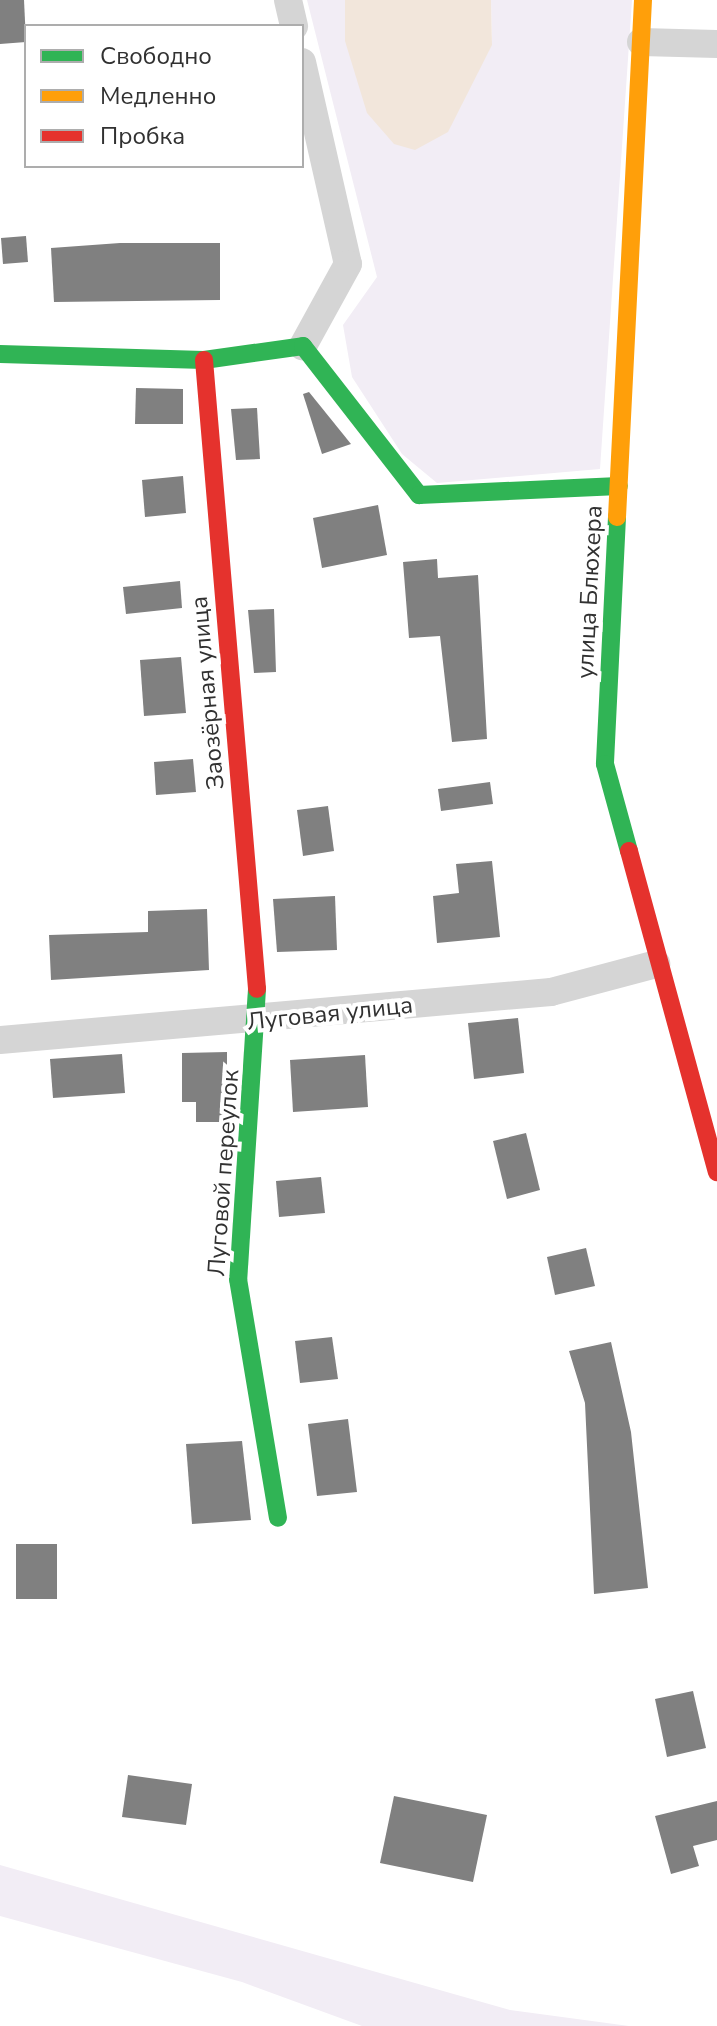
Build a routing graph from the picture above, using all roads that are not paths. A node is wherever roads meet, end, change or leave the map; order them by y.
1 (288, 0) edge
2 (643, 0) edge
3 (294, 24) edge
4 (641, 42) junction
5 (717, 44) edge
6 (304, 71) edge
7 (303, 346) junction
8 (0, 354) edge
9 (204, 360) junction
10 (619, 486) junction
11 (656, 964) junction
12 (260, 1022) junction
13 (0, 1040) edge
14 (717, 1172) edge
15 (278, 1518) dead end

1 - 3 street
2 - 4 street, улица Блюхера
4 - 5 street
4 - 10 street, улица Блюхера
6 - 7 street
7 - 9 street
7 - 10 street
8 - 9 street
9 - 12 street, Заозёрная улица
10 - 11 street, улица Блюхера
11 - 12 street, Луговая улица
11 - 14 street, улица Блюхера
12 - 13 street, Луговая улица
12 - 15 street, Луговой переулок

